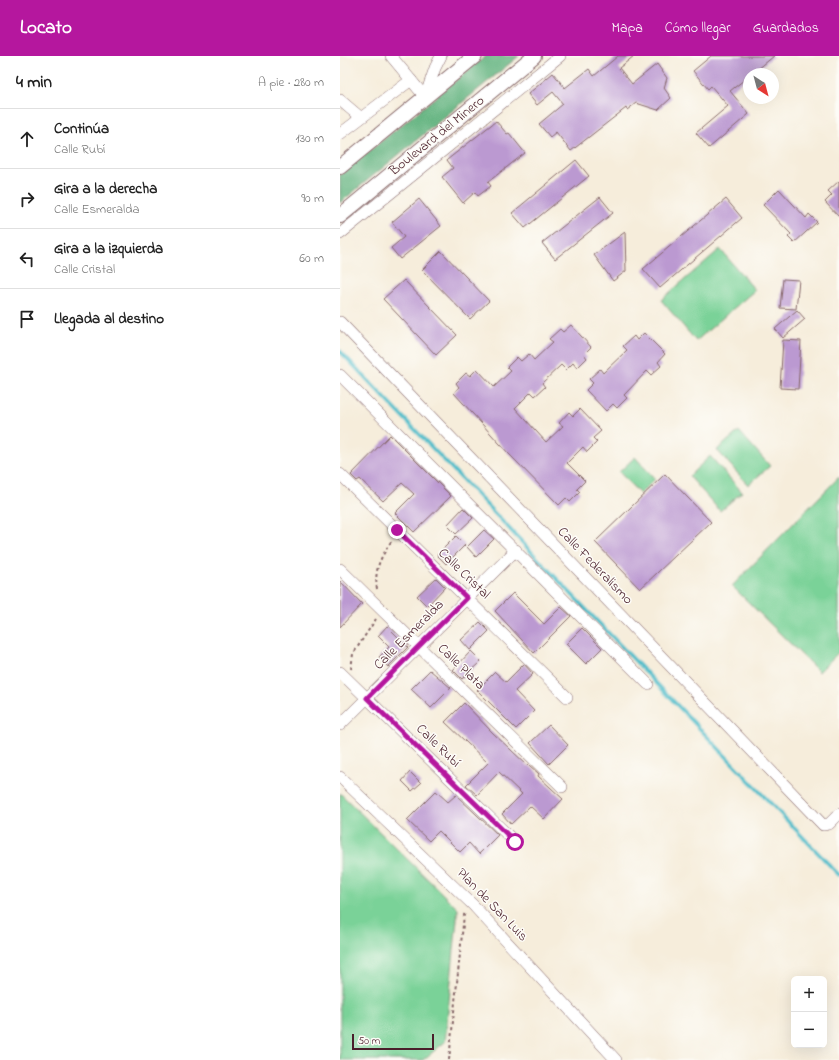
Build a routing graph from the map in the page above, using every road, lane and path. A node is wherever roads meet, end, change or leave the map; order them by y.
1 (391, 56) edge
2 (441, 56) edge
3 (475, 56) edge
4 (534, 56) edge
5 (560, 56) edge
6 (411, 80) junction
7 (425, 97) junction
8 (340, 100) edge
9 (360, 117) junction
10 (340, 134) edge
11 (340, 167) edge
12 (340, 216) edge
13 (340, 234) edge
14 (340, 322) edge
15 (340, 375) edge
16 (340, 474) edge
17 (516, 550) junction
18 (340, 569) edge
19 (467, 598) junction
20 (419, 646) junction
21 (340, 672) edge
22 (648, 684) dead end
23 (567, 697) dead end
24 (367, 698) junction
25 (340, 725) edge
26 (340, 777) edge
27 (562, 787) dead end
28 (839, 814) edge
29 (515, 842) dead end
30 (473, 905) junction
31 (449, 1060) edge
32 (616, 1060) edge

1 - 6 street
2 - 7 street
3 - 7 main road
4 - 12 main road, Boulevard del Minero
5 - 13 street
6 - 7 street
6 - 9 street
7 - 11 main road
8 - 9 street
9 - 10 street
14 - 28 street, Calle Federalismo
15 - 17 street
16 - 19 street, Calle Cristal
17 - 19 street, Calle Esmeralda
17 - 22 street
18 - 20 street, Calle Plata
19 - 20 street, Calle Esmeralda
19 - 23 street, Calle Cristal
20 - 24 street, Calle Esmeralda
20 - 27 street, Calle Plata
21 - 24 street, Calle Rubí
24 - 25 street, Calle Esmeralda
24 - 29 street, Calle Rubí
26 - 30 street, Plan de San Luis
30 - 31 path
30 - 32 street, Plan de San Luis

